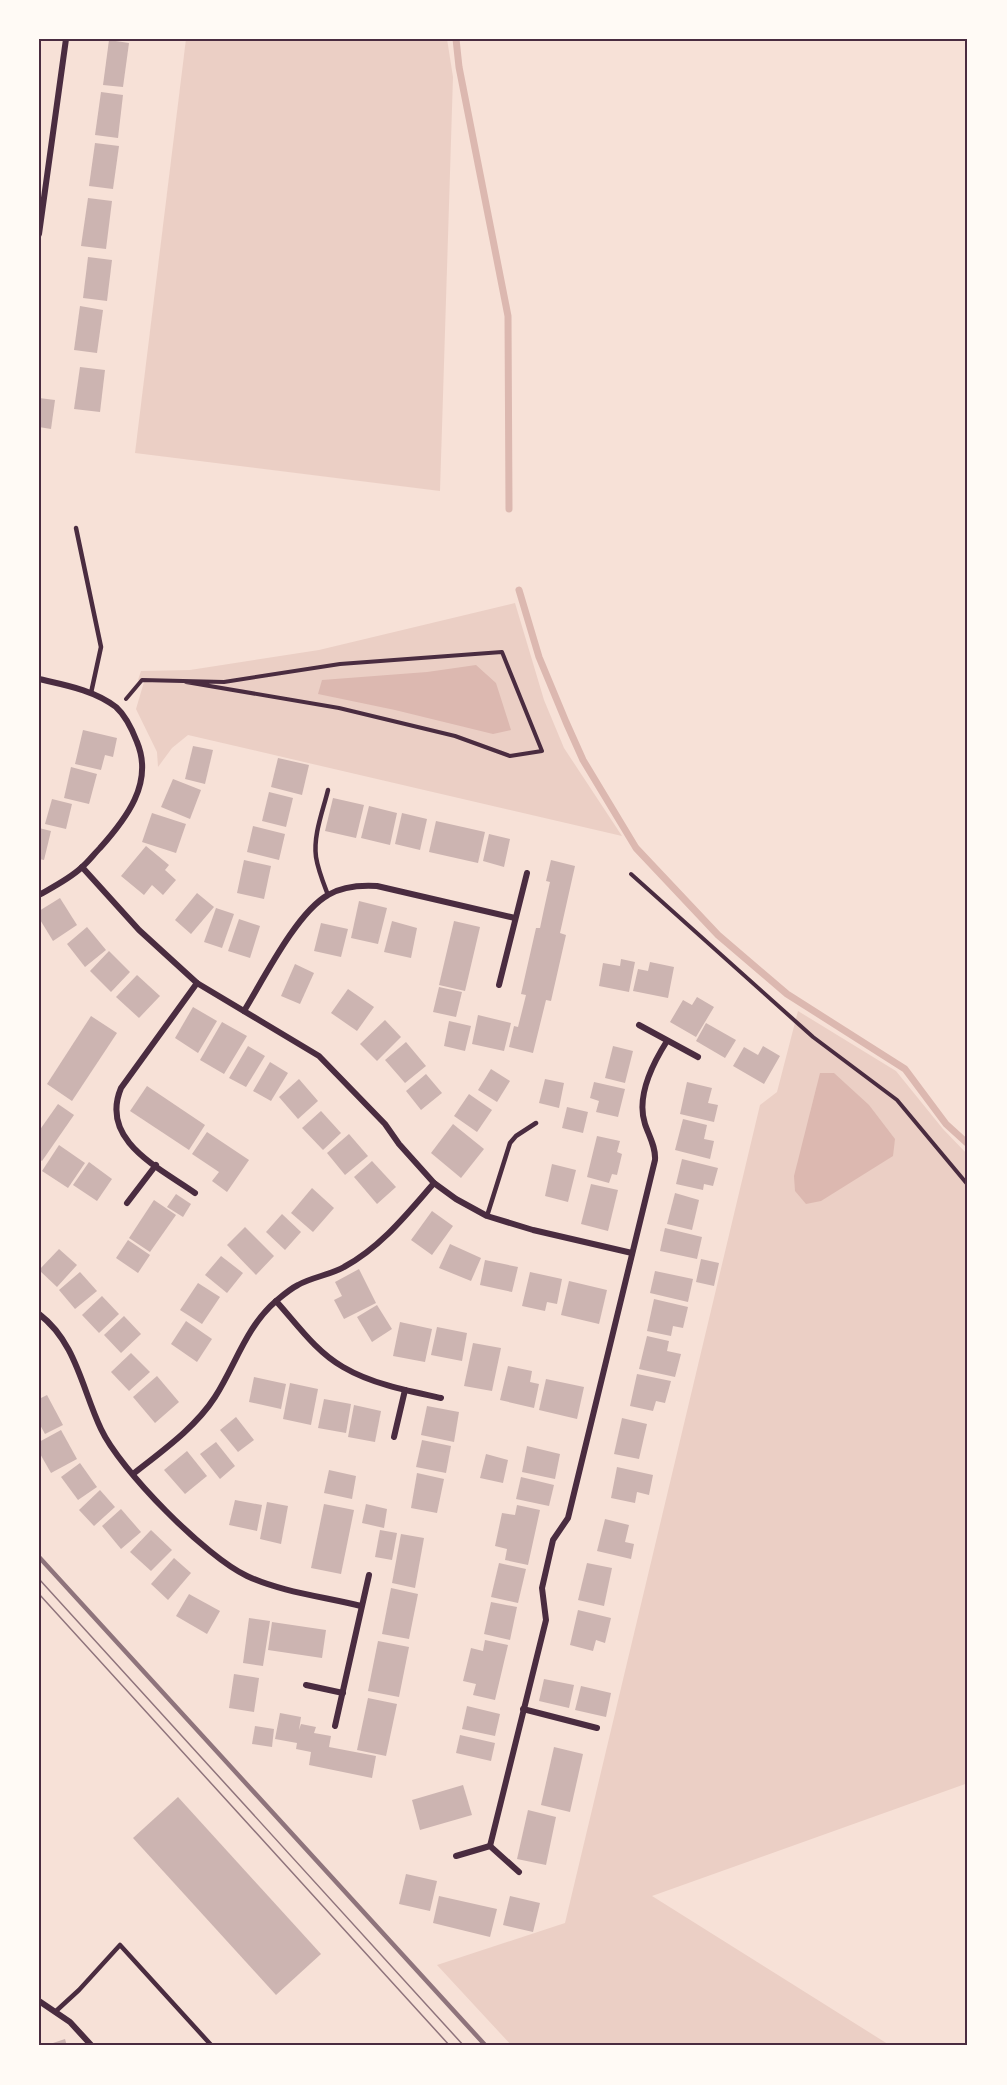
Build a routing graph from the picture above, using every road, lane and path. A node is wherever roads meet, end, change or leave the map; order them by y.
1 (66, 39) edge
2 (39, 234) edge
3 (76, 528) dead end
4 (39, 679) edge
5 (186, 682) junction
6 (91, 693) junction
7 (117, 708) junction
8 (328, 790) dead end
9 (82, 867) junction
10 (526, 873) dead end
11 (631, 874) dead end
12 (39, 895) edge
13 (328, 895) junction
14 (515, 918) junction
15 (197, 983) junction
16 (499, 985) dead end
17 (244, 1011) junction
18 (639, 1025) dead end
19 (667, 1041) junction
20 (698, 1057) dead end
21 (536, 1123) dead end
22 (156, 1166) junction
23 (434, 1183) junction
24 (968, 1185) edge
25 (195, 1193) dead end
26 (127, 1203) dead end
27 (488, 1216) junction
28 (632, 1253) junction
29 (276, 1301) junction
30 (39, 1314) edge
31 (405, 1390) junction
32 (441, 1398) dead end
33 (394, 1437) dead end
34 (133, 1474) junction
35 (369, 1575) dead end
36 (361, 1606) junction
37 (306, 1685) dead end
38 (343, 1693) junction
39 (523, 1709) junction
40 (335, 1726) dead end
41 (597, 1728) dead end
42 (490, 1846) junction
43 (456, 1856) dead end
44 (519, 1872) dead end
45 (39, 2001) edge
46 (55, 2012) junction
47 (92, 2046) edge
48 (212, 2046) edge

1 - 2 street
3 - 6 lane
4 - 6 street
5 - 5 path
5 - 7 path
6 - 7 street
7 - 9 street
8 - 13 lane
9 - 12 street
9 - 15 street
10 - 14 street
11 - 24 path
13 - 14 street
13 - 17 street
14 - 16 street
15 - 17 street
15 - 22 street
17 - 23 street
18 - 19 street
19 - 20 street
19 - 28 street
21 - 27 lane
22 - 25 street
22 - 26 street
23 - 27 street
23 - 29 street
27 - 28 street
28 - 39 street
29 - 31 street
29 - 34 street
30 - 34 street
31 - 32 street
31 - 33 street
34 - 36 street
35 - 36 street
36 - 38 street
37 - 38 street
38 - 40 street
39 - 41 street
39 - 42 street
42 - 43 street
42 - 44 street
45 - 46 street
46 - 47 street
46 - 48 lane

